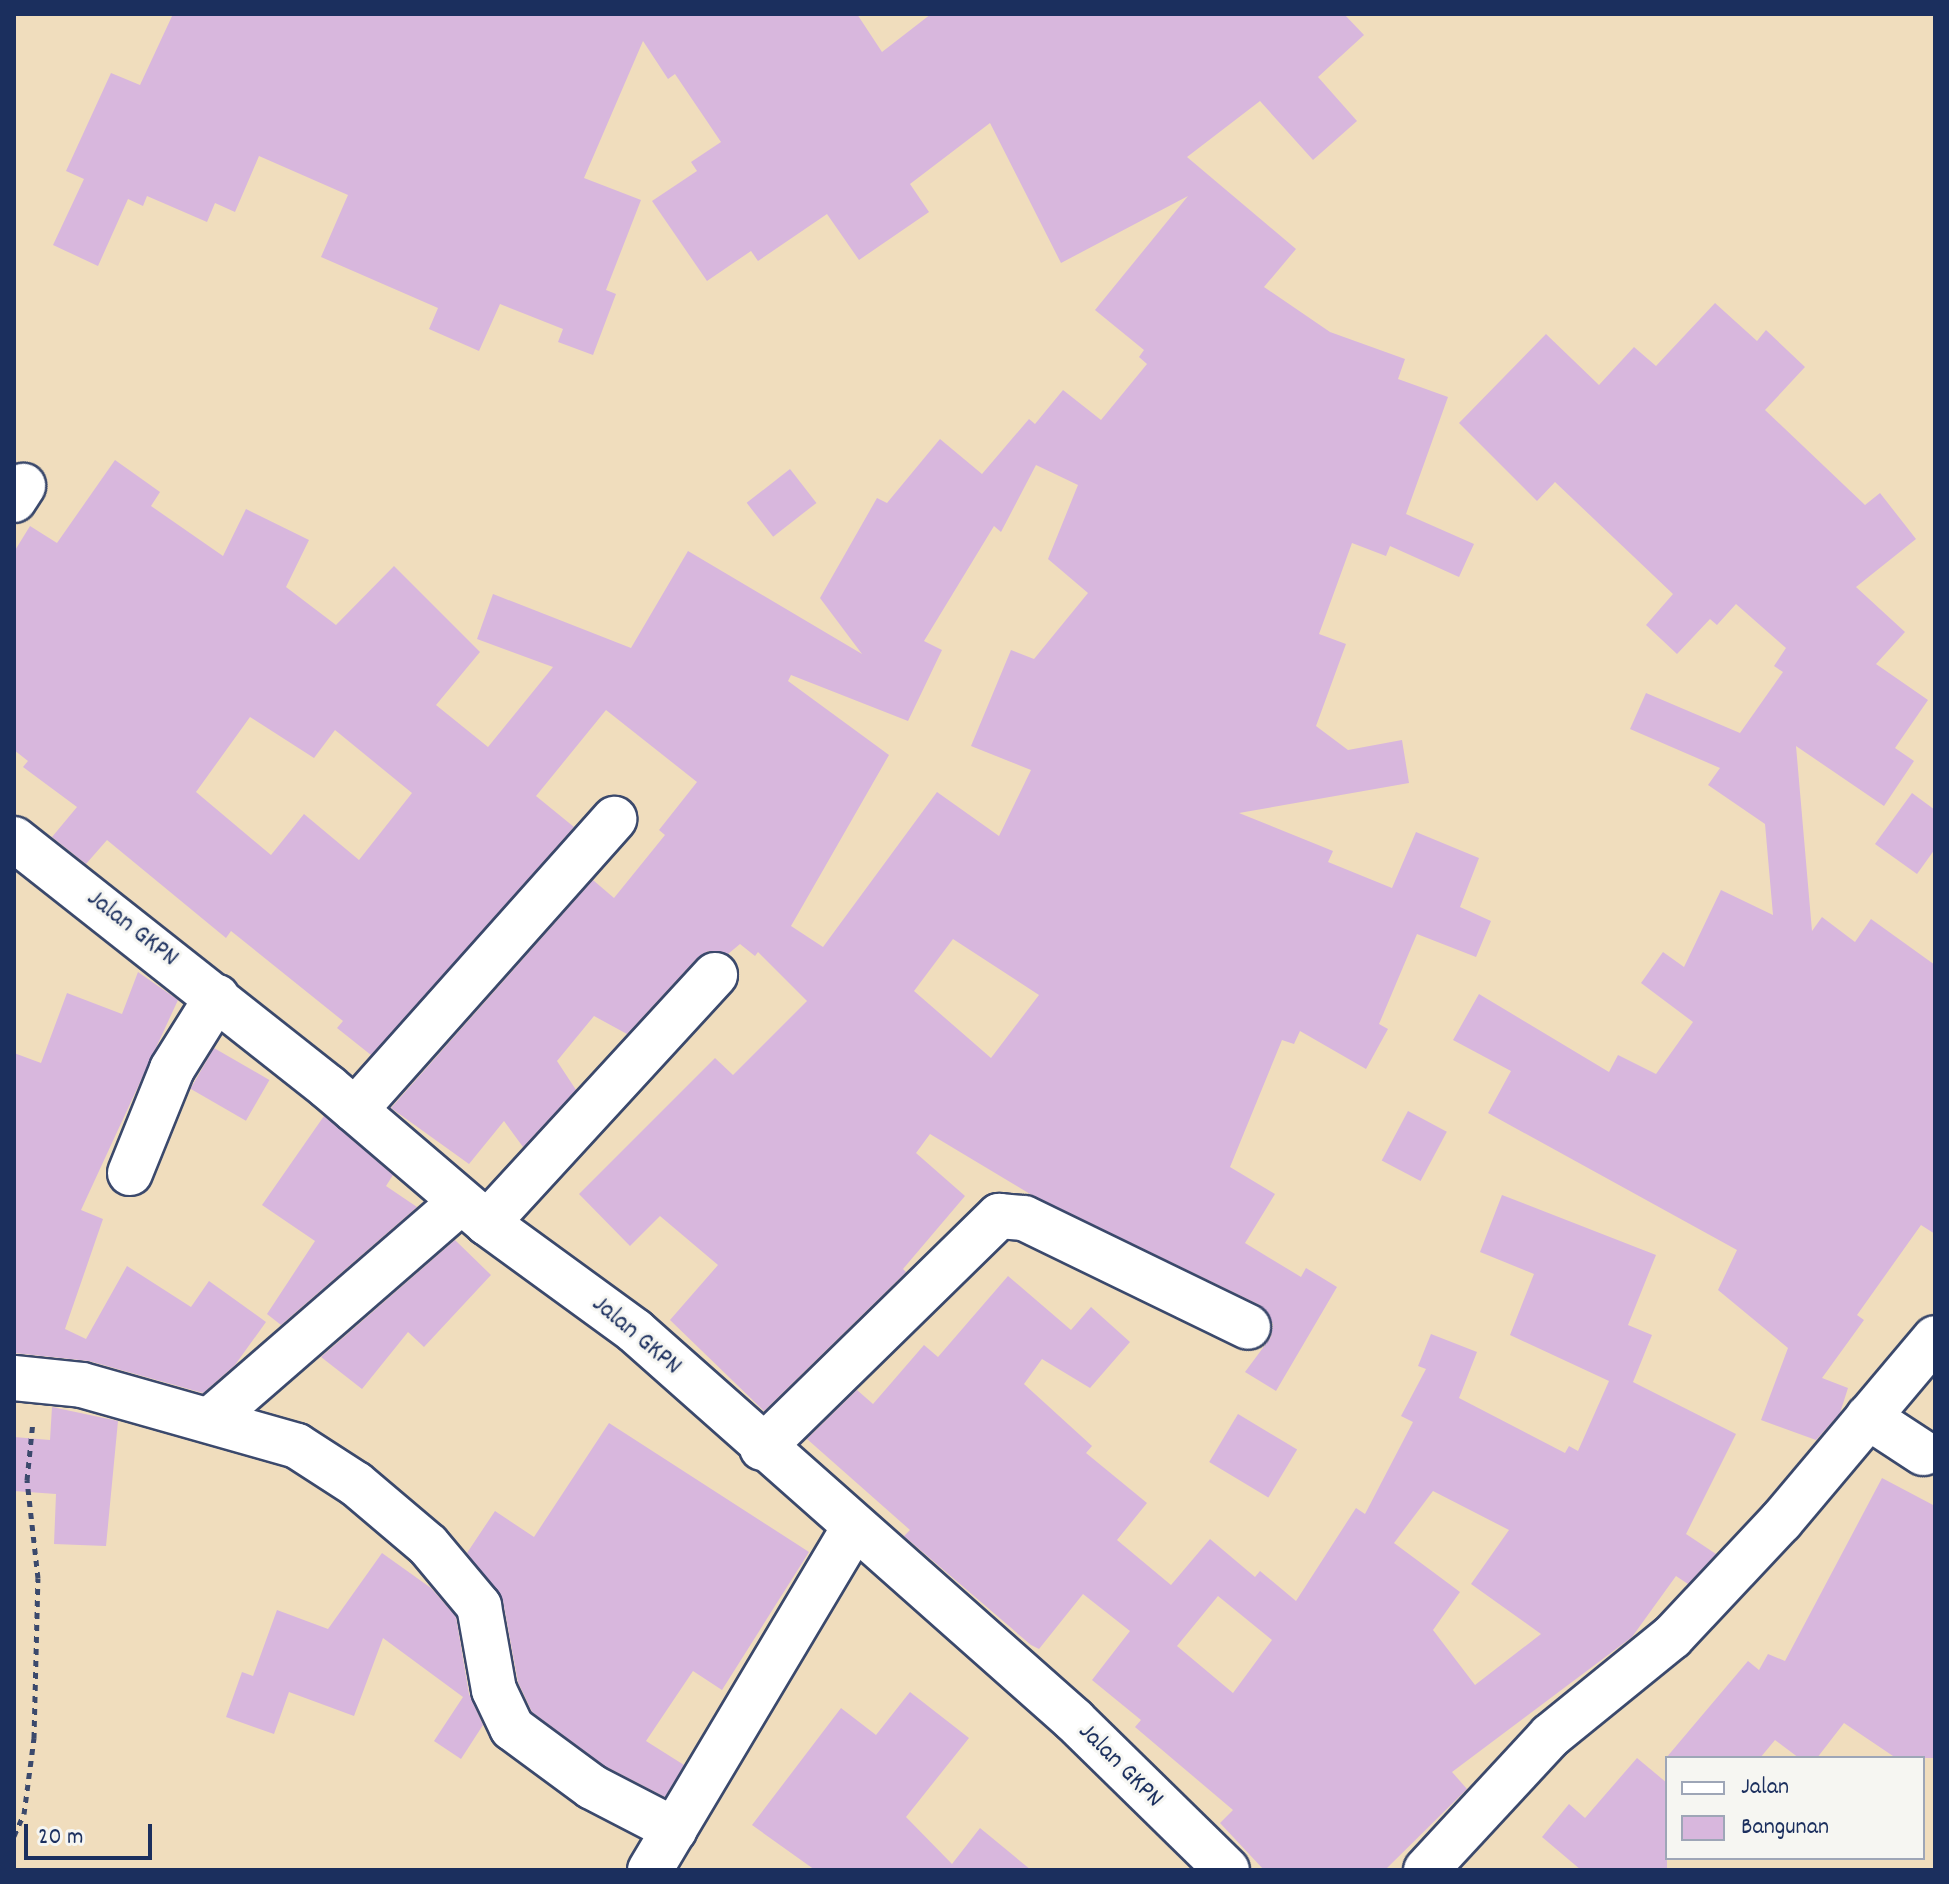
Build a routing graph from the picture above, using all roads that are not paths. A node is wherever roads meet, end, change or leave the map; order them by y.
1 (614, 819) dead end
2 (14, 839) edge
3 (715, 975) dead end
4 (217, 997) junction
5 (355, 1110) junction
6 (130, 1173) dead end
7 (474, 1213) junction
8 (1248, 1327) dead end
9 (1935, 1338) edge
10 (26, 1379) edge
11 (1868, 1417) junction
12 (210, 1420) junction
13 (762, 1448) junction
14 (1923, 1453) dead end
15 (854, 1528) junction
16 (675, 1830) junction
17 (650, 1870) edge
18 (1227, 1870) edge
19 (1426, 1870) edge

1 - 5 street
2 - 4 street, Jalan GKPN
3 - 7 street
4 - 5 street, Jalan GKPN
4 - 6 street
5 - 7 street, Jalan GKPN
7 - 12 street
7 - 13 street, Jalan GKPN
8 - 13 street
9 - 11 street
10 - 12 street
11 - 14 street
11 - 19 street
12 - 16 street
13 - 15 street, Jalan GKPN
15 - 16 street
15 - 18 street, Jalan GKPN
16 - 17 street

